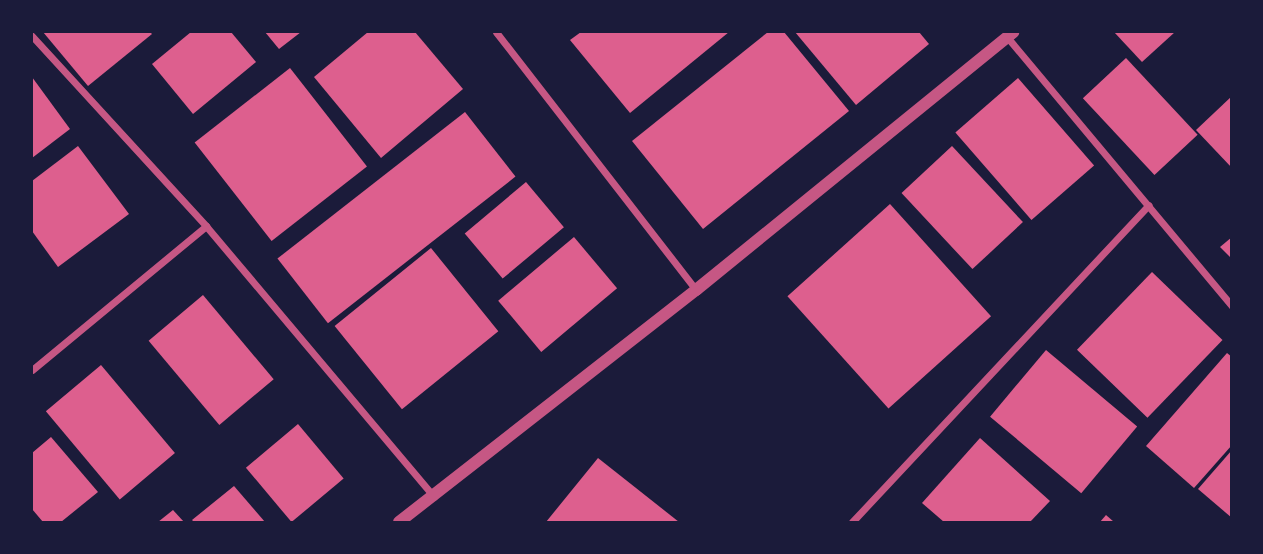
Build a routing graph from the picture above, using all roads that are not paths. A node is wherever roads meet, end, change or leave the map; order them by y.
1 (496, 32) edge
2 (1011, 34) edge
3 (32, 36) edge
4 (1149, 205) junction
5 (206, 226) junction
6 (696, 290) junction
7 (1231, 306) edge
8 (32, 370) edge
9 (434, 497) junction
10 (399, 523) edge
11 (852, 523) edge

1 - 6 street
2 - 4 street
2 - 6 street
3 - 5 street
4 - 7 street
4 - 11 street
5 - 8 street
5 - 9 street
6 - 9 street
9 - 10 street

